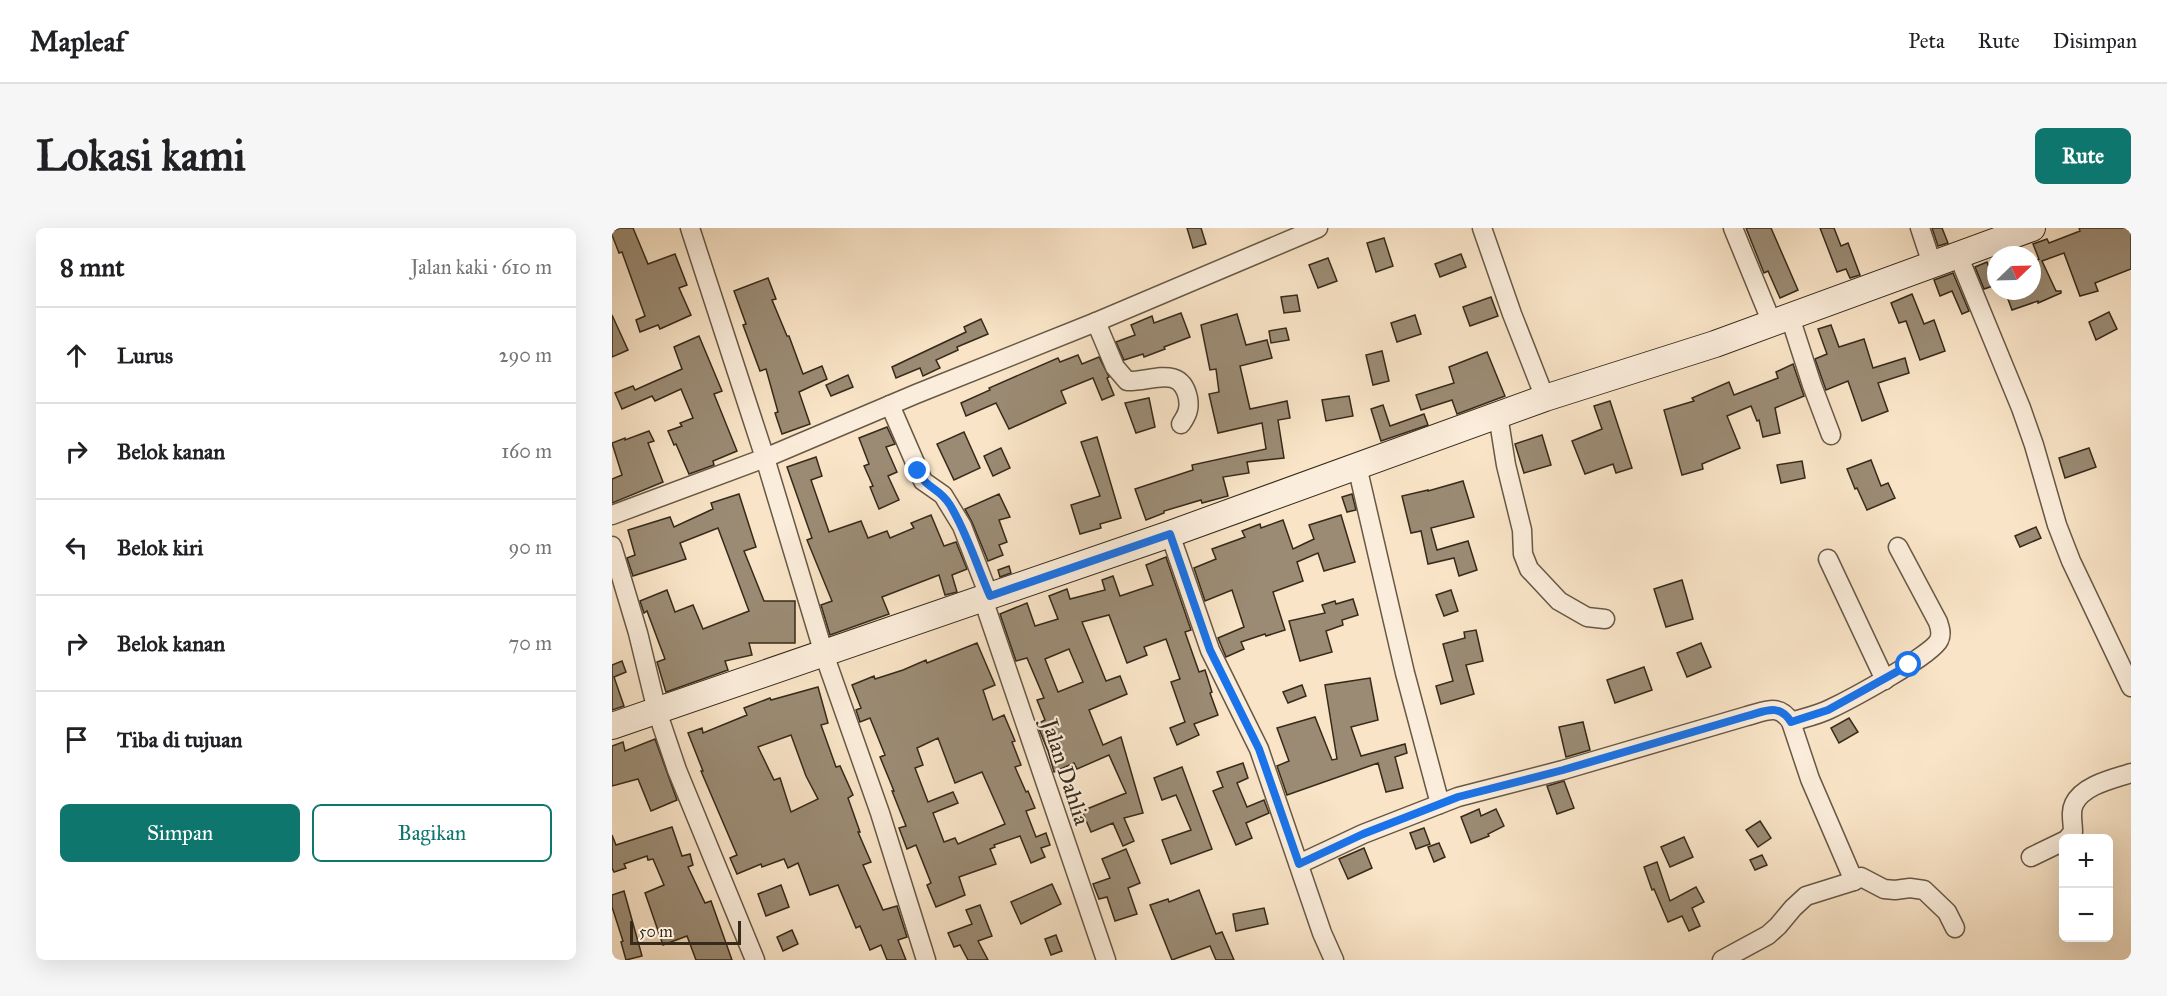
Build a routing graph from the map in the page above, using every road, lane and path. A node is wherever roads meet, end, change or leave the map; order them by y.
1 (690, 228) edge
2 (1482, 228) edge
3 (1733, 228) edge
4 (1920, 228) edge
5 (2032, 228) edge
6 (1315, 229) edge
7 (1958, 255) junction
8 (1932, 264) junction
9 (1781, 320) junction
10 (1096, 322) junction
11 (1545, 398) junction
12 (890, 405) junction
13 (1498, 415) junction
14 (1180, 424) dead end
15 (1831, 435) dead end
16 (765, 458) junction
17 (1357, 466) junction
18 (612, 515) edge
19 (1170, 534) junction
20 (612, 546) edge
21 (1898, 547) dead end
22 (1828, 559) dead end
23 (986, 598) junction
24 (1605, 619) dead end
25 (824, 654) junction
26 (1885, 680) junction
27 (2131, 687) edge
28 (657, 711) junction
29 (1791, 722) junction
30 (612, 726) edge
31 (2131, 773) edge
32 (1440, 804) junction
33 (2071, 834) edge
34 (2059, 843) edge
35 (2031, 857) dead end
36 (1299, 864) junction
37 (1854, 881) junction
38 (1955, 928) dead end
39 (754, 960) edge
40 (926, 960) edge
41 (1106, 960) edge
42 (1334, 960) edge
43 (1722, 960) edge

1 - 16 street
2 - 11 street
3 - 9 street
4 - 8 street
5 - 7 main road
6 - 10 street
7 - 8 main road
7 - 27 street
8 - 9 main road
9 - 11 main road
9 - 15 street
10 - 12 street
10 - 14 street
11 - 13 main road
12 - 16 street
12 - 23 street, Jalan Dahlia
13 - 17 main road
13 - 24 street
16 - 18 street
16 - 25 street
17 - 19 main road
17 - 32 street
19 - 23 main road
19 - 36 street
20 - 28 street
21 - 26 street
22 - 26 street
23 - 25 main road
23 - 41 street, Jalan Dahlia
25 - 28 main road
25 - 40 street
26 - 29 street
28 - 30 main road
28 - 39 street
29 - 32 street
29 - 37 street
31 - 33 street
32 - 36 street
34 - 35 street
36 - 42 street
37 - 38 street
37 - 43 street

